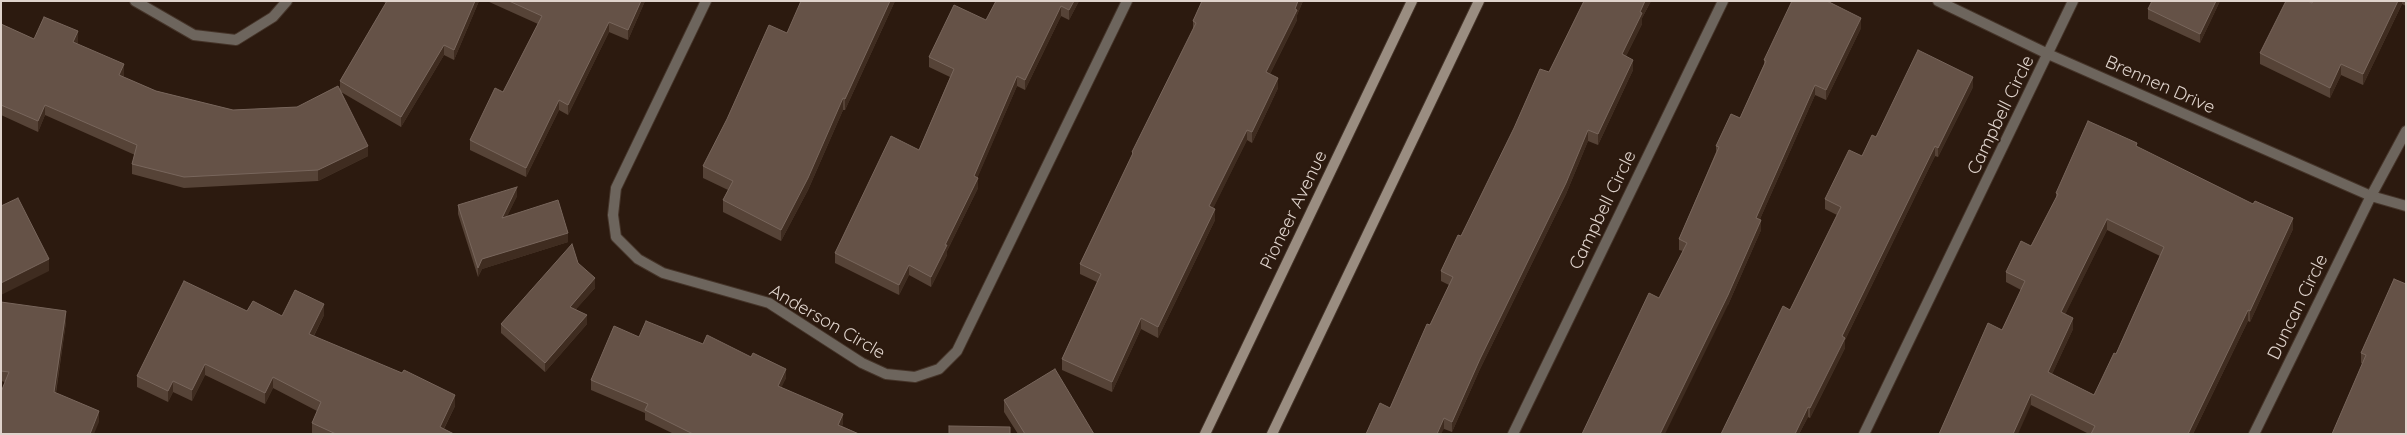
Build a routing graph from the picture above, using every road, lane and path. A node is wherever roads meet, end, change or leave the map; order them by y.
1 (135, 1) edge
2 (287, 1) edge
3 (706, 1) edge
4 (1127, 1) edge
5 (1412, 1) edge
6 (1480, 1) edge
7 (1723, 1) edge
8 (1938, 1) edge
9 (2073, 1) edge
10 (2048, 54) junction
11 (2406, 131) edge
12 (2371, 196) junction
13 (2406, 206) edge
14 (1205, 434) edge
15 (1272, 434) edge
16 (1513, 434) edge
17 (1864, 434) edge
18 (2254, 434) edge

1 - 2 street
3 - 4 street, Anderson Circle
5 - 14 main road, Pioneer Avenue
6 - 15 main road
7 - 16 street, Campbell Circle
8 - 10 street, Brennen Drive
9 - 10 street, Campbell Circle
10 - 12 street, Brennen Drive
10 - 17 street, Campbell Circle
11 - 12 street, Duncan Circle
12 - 13 street, Brennen Drive
12 - 18 street, Duncan Circle

